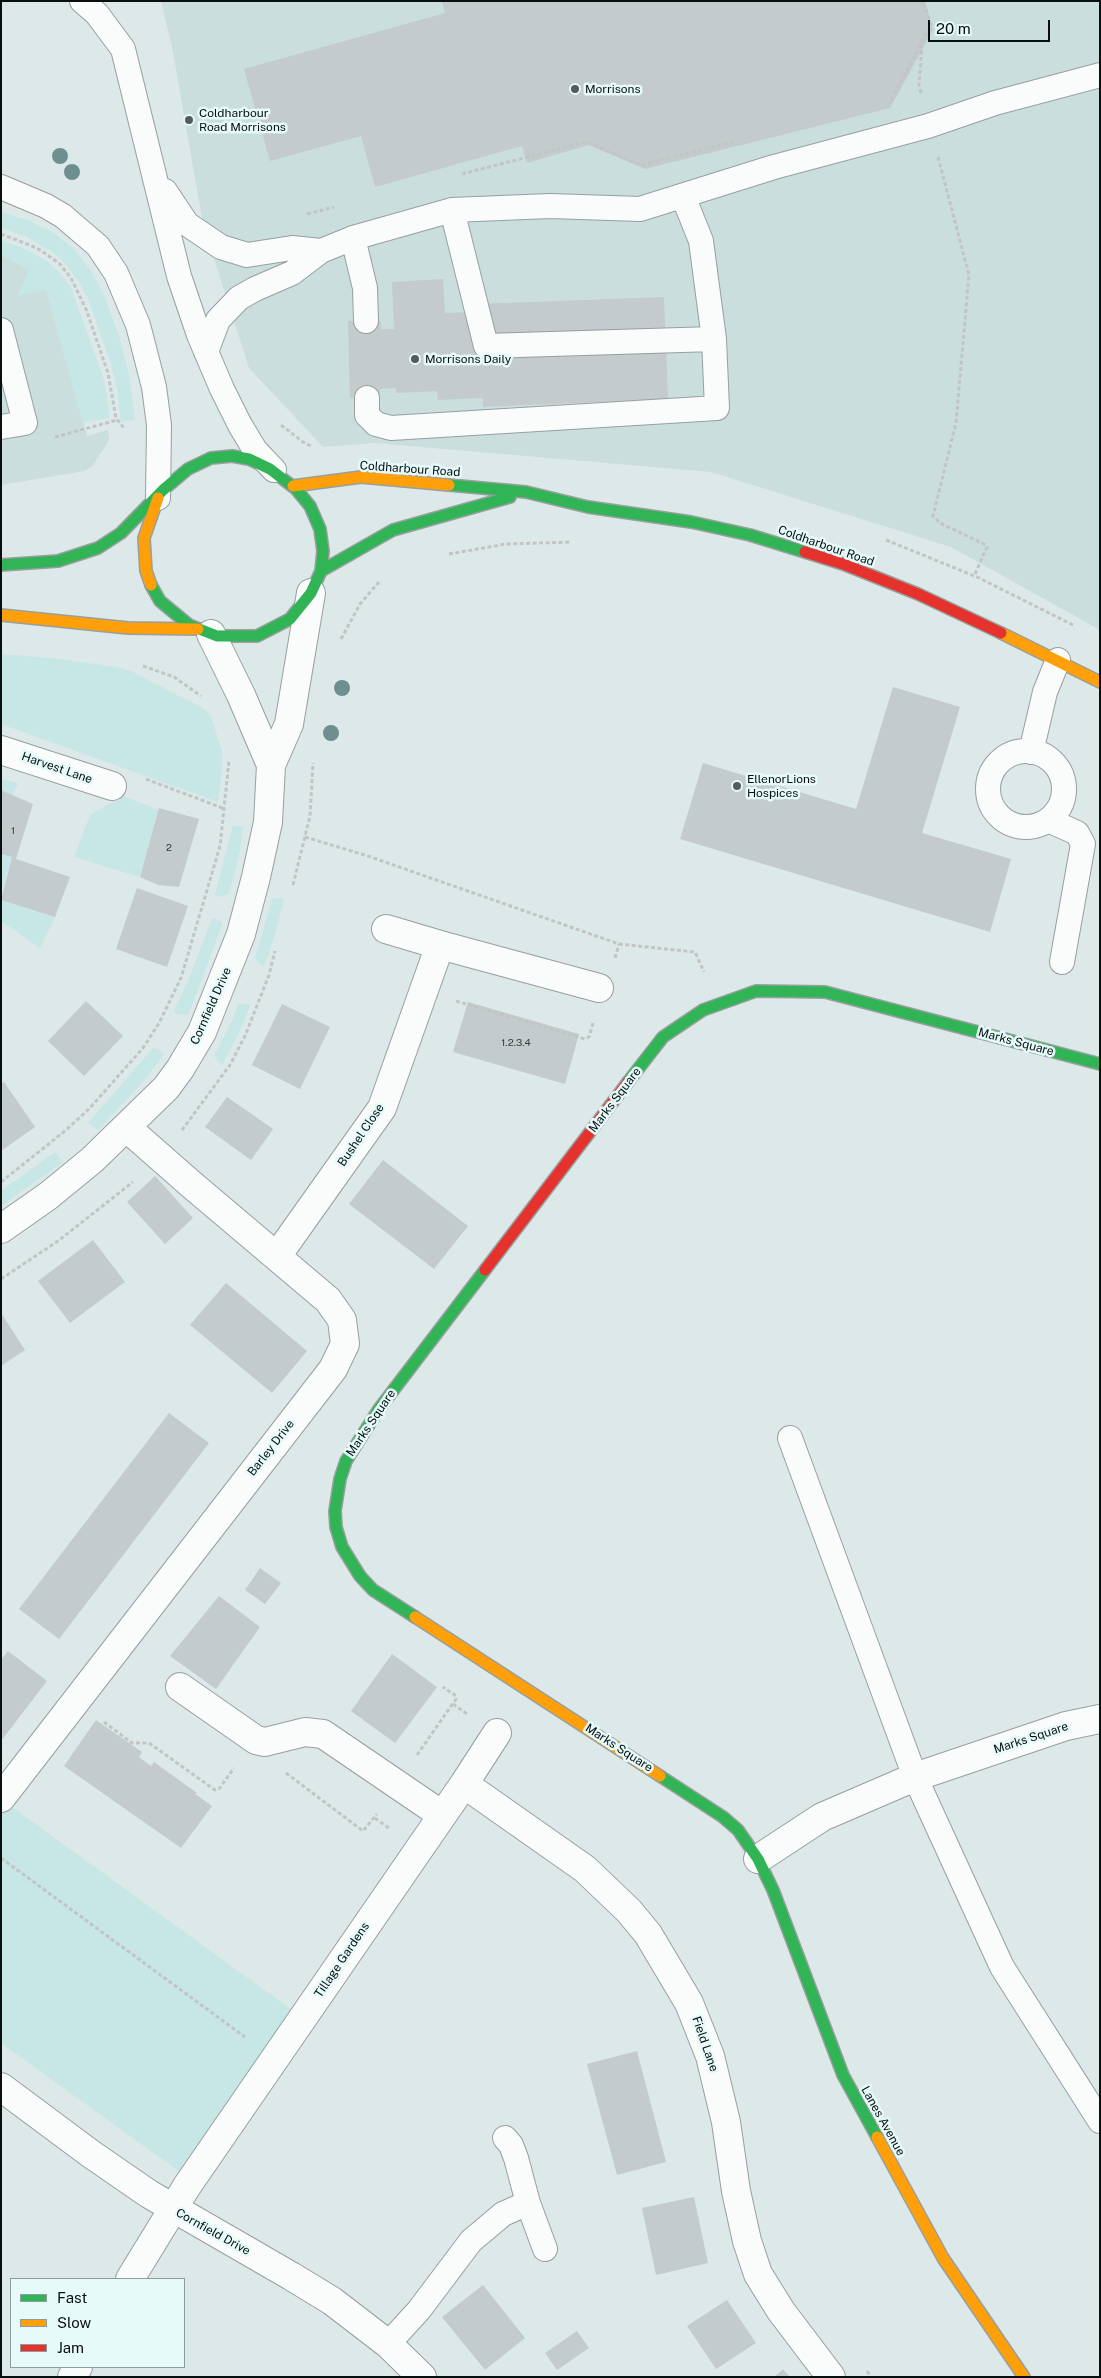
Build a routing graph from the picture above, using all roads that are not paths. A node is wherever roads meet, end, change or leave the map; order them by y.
1 (95, 5) edge
2 (1100, 75) edge
3 (151, 165) junction
4 (1, 187) edge
5 (683, 196) junction
6 (452, 210) junction
7 (353, 238) junction
8 (321, 251) junction
9 (366, 321) dead end
10 (1, 330) edge
11 (714, 339) junction
12 (206, 352) junction
13 (367, 398) dead end
14 (1, 427) edge
15 (286, 480) junction
16 (526, 492) junction
17 (158, 498) junction
18 (1, 565) edge
19 (316, 582) junction
20 (1, 615) edge
21 (204, 632) junction
22 (1058, 660) junction
23 (1100, 682) edge
24 (1, 750) edge
25 (1031, 752) junction
26 (271, 765) junction
27 (112, 786) dead end
28 (1048, 820) junction
29 (1078, 833) junction
30 (1100, 840) edge
31 (386, 929) dead end
32 (440, 945) junction
33 (1062, 962) dead end
34 (599, 988) dead end
35 (1100, 1064) edge
36 (127, 1128) junction
37 (1, 1229) edge
38 (277, 1256) junction
39 (790, 1438) dead end
40 (180, 1687) dead end
41 (1100, 1719) edge
42 (496, 1733) dead end
43 (915, 1777) junction
44 (464, 1784) junction
45 (1, 1798) edge
46 (442, 1815) junction
47 (758, 1859) junction
48 (1, 2087) edge
49 (1100, 2120) edge
50 (505, 2138) dead end
51 (528, 2203) junction
52 (172, 2209) junction
53 (545, 2249) dead end
54 (131, 2278) edge
55 (388, 2344) junction
56 (422, 2377) edge
57 (831, 2377) edge
58 (1024, 2377) edge

1 - 3 lane
2 - 5 lane
3 - 8 lane
3 - 12 lane
4 - 17 lane
5 - 6 lane
5 - 11 lane
6 - 7 lane
6 - 11 lane
7 - 8 lane
7 - 9 lane
8 - 12 lane
10 - 14 lane
11 - 13 lane
12 - 15 lane
15 - 16 street, Coldharbour Road
15 - 17 street, Coldharbour Road
15 - 19 street, Coldharbour Road
16 - 19 street, Coldharbour Road
16 - 22 street, Coldharbour Road
17 - 18 street, Coldharbour Road
17 - 21 street, Coldharbour Road
19 - 21 street, Coldharbour Road
19 - 26 street, Cornfield Drive
20 - 21 street, Coldharbour Road
21 - 26 street, Cornfield Drive
22 - 23 street, Coldharbour Road
22 - 25 lane
24 - 27 street, Harvest Lane
25 - 28 lane
25 - 28 lane
26 - 36 street, Cornfield Drive
28 - 29 lane
29 - 30 lane
29 - 33 lane
31 - 32 street
32 - 34 street
32 - 38 street, Bushel Close
35 - 47 street, Marks Square
36 - 37 street, Cornfield Drive
36 - 38 street, Barley Drive
38 - 45 street, Barley Drive
39 - 43 lane
40 - 46 street
41 - 43 street, Marks Square
42 - 44 street, Tillage Gardens
43 - 47 street, Marks Square
43 - 49 lane
44 - 46 street, Tillage Gardens
44 - 57 street, Field Lane
46 - 52 street, Tillage Gardens
47 - 58 street, Lanes Avenue
48 - 52 street, Cornfield Drive
50 - 51 lane
51 - 53 lane
51 - 55 lane
52 - 54 street, Tillage Gardens
52 - 55 street, Cornfield Drive
55 - 56 street, Cornfield Drive

